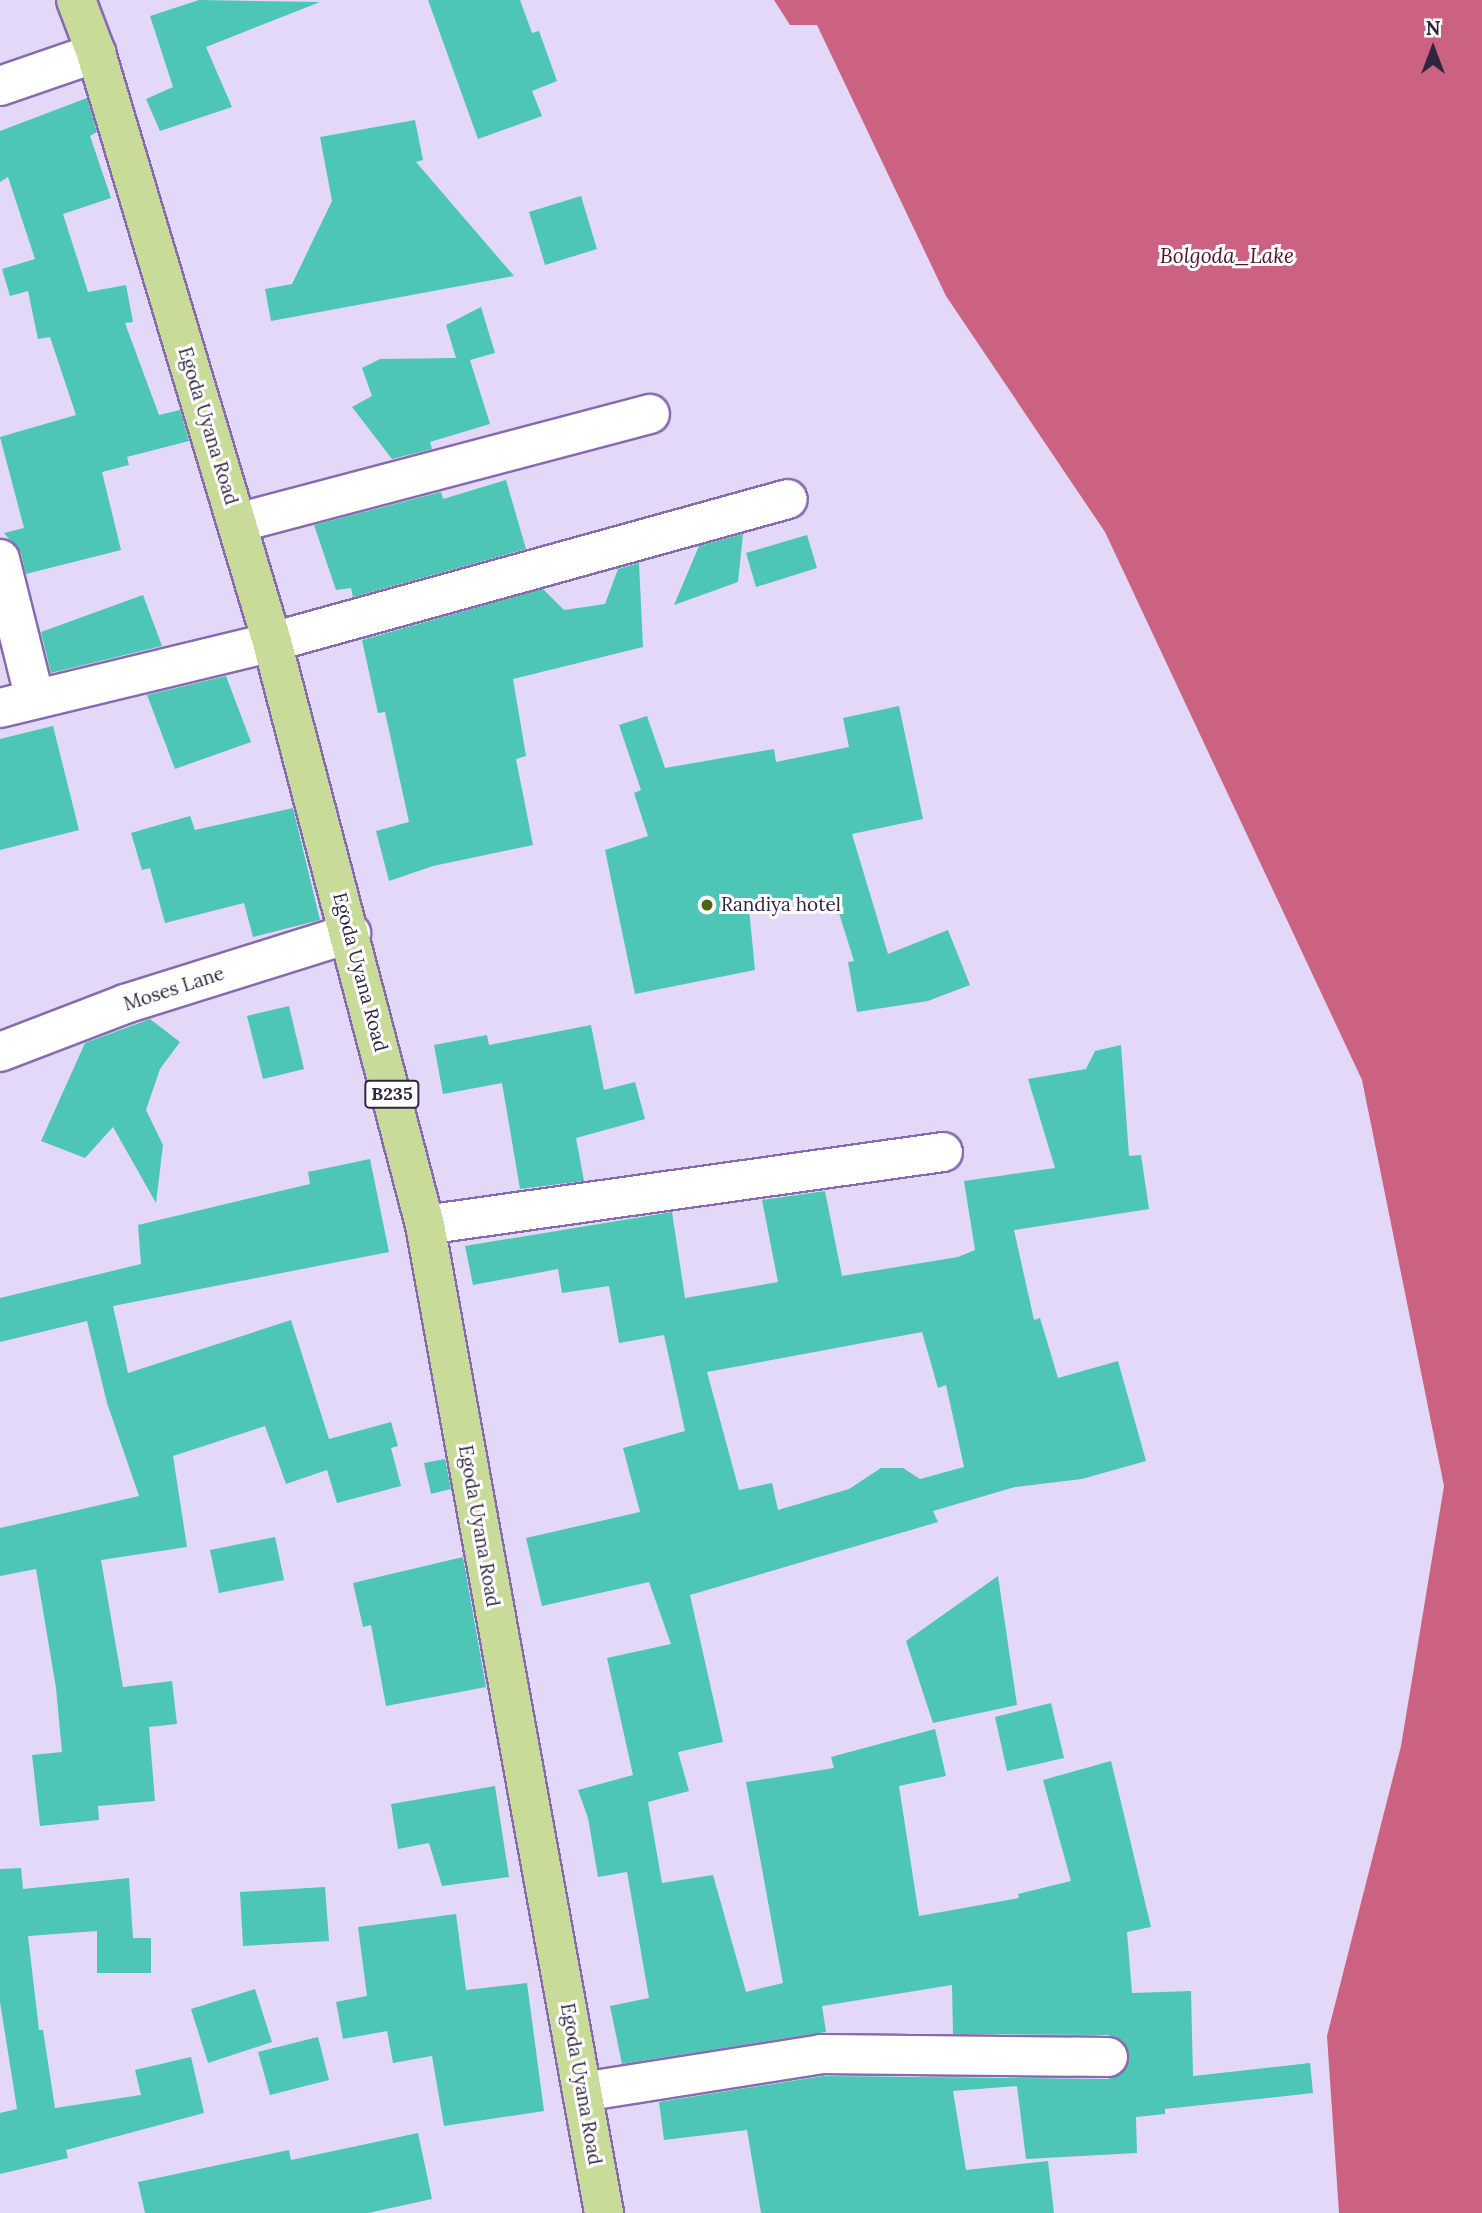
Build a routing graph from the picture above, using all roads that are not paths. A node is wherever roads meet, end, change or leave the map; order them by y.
1 (76, 0) edge
2 (96, 53) junction
3 (0, 86) edge
4 (650, 414) dead end
5 (788, 499) dead end
6 (237, 523) junction
7 (0, 559) edge
8 (272, 642) junction
9 (17, 704) edge
10 (351, 933) junction
11 (0, 1052) edge
12 (943, 1152) dead end
13 (425, 1225) junction
14 (1108, 2057) dead end
15 (582, 2092) junction
16 (597, 2211) edge

1 - 2 main road, Egoda Uyana Road / B235
2 - 3 street
2 - 6 main road, Egoda Uyana Road / B235
4 - 6 street
5 - 8 street
6 - 8 main road, Egoda Uyana Road / B235
7 - 9 street
8 - 9 street
8 - 10 main road, Egoda Uyana Road / B235
10 - 11 street, Moses Lane
10 - 13 main road, Egoda Uyana Road / B235
12 - 13 street
13 - 15 main road, Egoda Uyana Road / B235
14 - 15 street
15 - 16 main road, Egoda Uyana Road / B235

